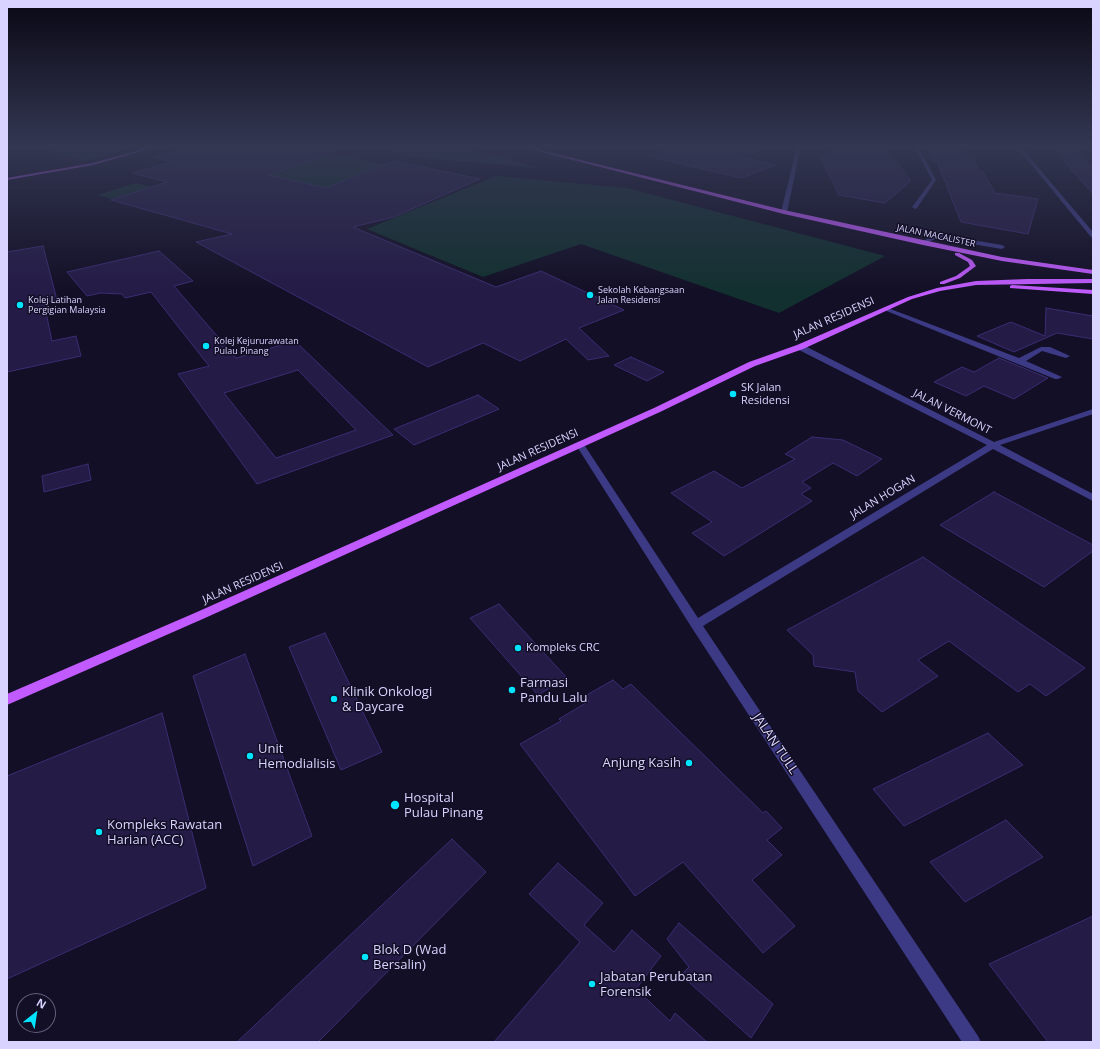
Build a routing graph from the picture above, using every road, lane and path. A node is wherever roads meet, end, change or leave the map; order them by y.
1 (714, 195) edge
2 (788, 195) edge
3 (923, 195) edge
4 (1059, 195) edge
5 (915, 207) dead end
6 (784, 212) junction
7 (1093, 236) edge
8 (923, 244) junction
9 (1002, 247) dead end
10 (1058, 268) junction
11 (1093, 269) edge
12 (1093, 272) edge
13 (1093, 280) edge
14 (1093, 292) edge
15 (910, 298) junction
16 (886, 309) junction
17 (800, 347) junction
18 (1066, 356) dead end
19 (1020, 361) junction
20 (1058, 376) dead end
21 (1093, 411) edge
22 (580, 445) junction
23 (992, 445) junction
24 (1093, 498) edge
25 (696, 626) junction
26 (7, 700) edge
27 (972, 1042) edge

1 - 6 main road, JALAN MACALISTER
2 - 6 street
3 - 5 street
4 - 7 street
6 - 8 main road, JALAN MACALISTER
8 - 9 street
8 - 10 main road, JALAN MACALISTER
8 - 15 main road
10 - 11 main road
10 - 12 main road, JALAN MACALISTER
13 - 15 main road, JALAN RESIDENSI
14 - 15 main road
15 - 16 main road, JALAN RESIDENSI
16 - 17 main road, JALAN RESIDENSI
16 - 19 street
17 - 22 main road, JALAN RESIDENSI
17 - 23 street, JALAN VERMONT
18 - 19 street
19 - 20 street
21 - 23 street, JALAN HOGAN
22 - 25 street, JALAN TULL
22 - 26 main road, JALAN RESIDENSI
23 - 24 street, JALAN VERMONT
23 - 25 street, JALAN HOGAN
25 - 27 street, JALAN TULL

